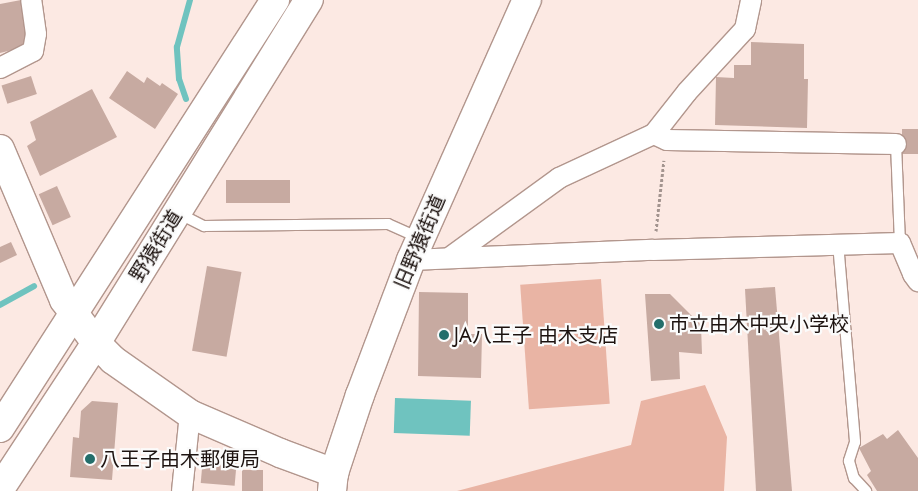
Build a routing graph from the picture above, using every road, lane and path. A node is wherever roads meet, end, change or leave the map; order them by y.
1 (31, 0) edge
2 (275, 0) edge
3 (309, 0) edge
4 (527, 0) edge
5 (751, 0) edge
6 (0, 68) edge
7 (660, 137) junction
8 (896, 144) joint
9 (0, 150) edge
10 (177, 213) junction
11 (838, 243) junction
12 (900, 243) junction
13 (416, 249) junction
14 (653, 250) junction
15 (449, 258) junction
16 (918, 281) edge
17 (74, 315) junction
18 (96, 343) junction
19 (190, 414) junction
20 (0, 428) edge
21 (334, 482) edge
22 (0, 489) edge
23 (182, 491) edge
24 (866, 491) edge

1 - 6 street
2 - 17 main road, 野猿街道
3 - 10 main road, 野猿街道
4 - 13 main road, 旧野猿街道
5 - 7 street
7 - 8 street
7 - 14 path
7 - 15 street
8 - 12 lane
9 - 17 main road
10 - 13 lane
10 - 18 main road, 野猿街道
11 - 12 street
11 - 14 street
11 - 24 lane
12 - 16 street
13 - 15 street
13 - 21 main road, 旧野猿街道
14 - 15 street
17 - 18 main road
17 - 20 main road, 野猿街道
18 - 19 main road
18 - 22 main road, 野猿街道
19 - 21 main road
19 - 23 street

